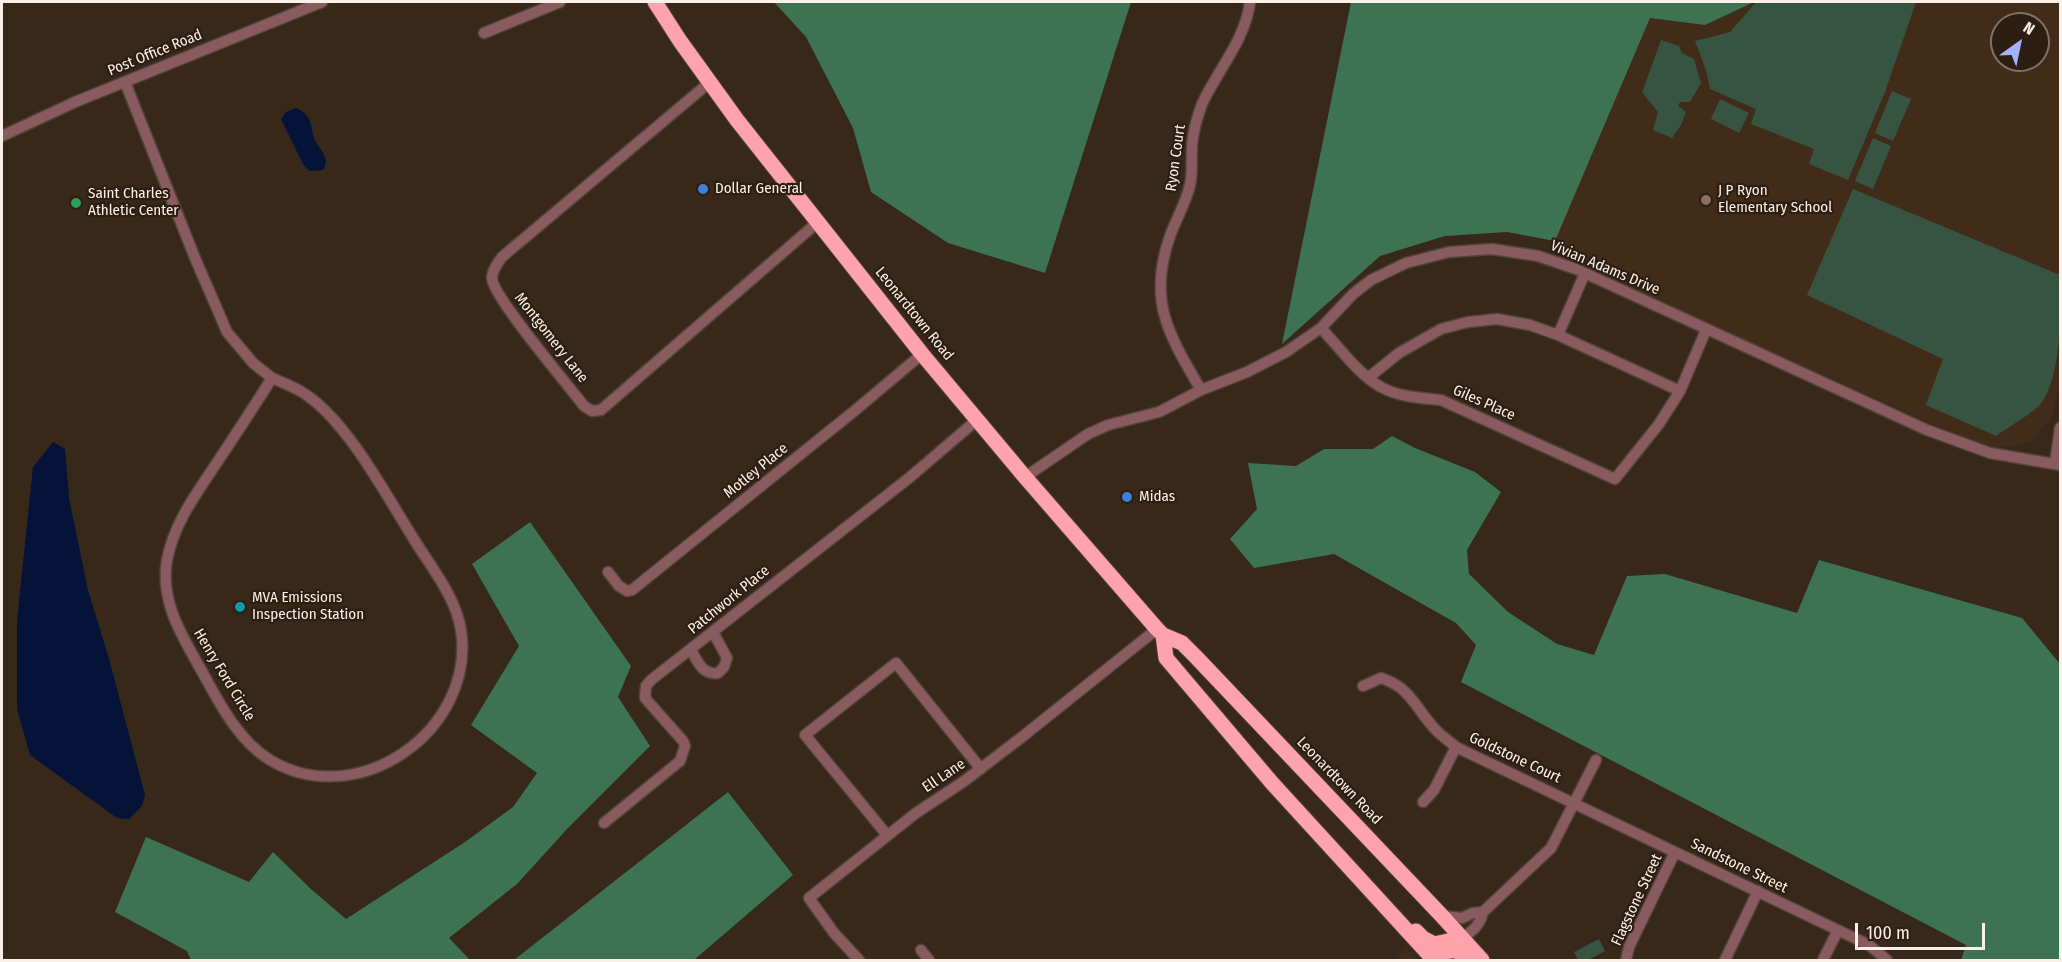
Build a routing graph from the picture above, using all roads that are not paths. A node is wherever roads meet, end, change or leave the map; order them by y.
1 (322, 2) edge
2 (560, 2) edge
3 (655, 2) edge
4 (1250, 2) edge
5 (484, 33) dead end
6 (125, 82) junction
7 (710, 82) junction
8 (2, 136) edge
9 (818, 222) junction
10 (1585, 273) junction
11 (1321, 328) junction
12 (1706, 330) junction
13 (1558, 335) junction
14 (922, 354) junction
15 (272, 378) junction
16 (1368, 378) junction
17 (1201, 390) junction
18 (1680, 391) junction
19 (978, 419) junction
20 (2061, 428) edge
21 (2058, 465) edge
22 (1025, 477) junction
23 (608, 572) dead end
24 (713, 632) junction
25 (1160, 632) junction
26 (691, 650) junction
27 (1363, 686) dead end
28 (1456, 747) junction
29 (1596, 760) dead end
30 (981, 768) junction
31 (1423, 802) dead end
32 (1574, 803) junction
33 (604, 823) dead end
34 (887, 835) junction
35 (1675, 852) junction
36 (1758, 891) junction
37 (1379, 901) junction
38 (1484, 912) junction
39 (1442, 916) junction
40 (1838, 930) junction
41 (1462, 938) junction
42 (921, 950) dead end
43 (1431, 958) edge
44 (859, 960) edge
45 (929, 960) edge
46 (1468, 960) edge
47 (1482, 960) edge
48 (1626, 960) edge
49 (1725, 960) edge
50 (1823, 960) edge
51 (1887, 960) edge

1 - 6 street, Post Office Road
2 - 5 street
3 - 7 highway, Leonardtown Road
4 - 17 street, Ryon Court
6 - 8 street, Post Office Road
6 - 15 street, Henry Ford Circle
7 - 9 highway, Leonardtown Road
7 - 9 street, Montgomery Lane
9 - 14 highway, Leonardtown Road
10 - 11 street, Vivian Adams Drive
10 - 12 street, Vivian Adams Drive
10 - 13 street
11 - 16 street, Giles Place
11 - 17 street, Vivian Adams Drive
12 - 18 street
12 - 21 street, Vivian Adams Drive
13 - 16 street
13 - 18 street
14 - 19 highway, Leonardtown Road
14 - 23 street, Motley Place
15 - 15 street, Henry Ford Circle
16 - 18 street, Giles Place
17 - 22 street, Vivian Adams Drive
19 - 22 highway, Leonardtown Road
19 - 24 street, Patchwork Place
20 - 21 street
22 - 25 highway, Leonardtown Road
24 - 26 street, Patchwork Place
24 - 26 street
25 - 30 street, Ell Lane
25 - 37 highway, Leonardtown Road
25 - 39 highway, Leonardtown Road
26 - 33 street, Patchwork Place
27 - 28 street, Goldstone Court
28 - 31 street
28 - 32 street, Goldstone Court
29 - 32 street
30 - 34 street, Ell Lane
30 - 34 street
32 - 35 street, Sandstone Street
32 - 38 street
34 - 44 street, Ell Lane
35 - 36 street, Sandstone Street
35 - 48 street, Flagstone Street
36 - 40 street, Sandstone Street
36 - 49 street
37 - 41 highway
37 - 43 highway, Leonardtown Road
38 - 39 street
38 - 41 street
39 - 41 highway, Leonardtown Road
40 - 50 street
40 - 51 street, Sandstone Street
41 - 47 highway, Leonardtown Road
42 - 45 street
43 - 46 highway

